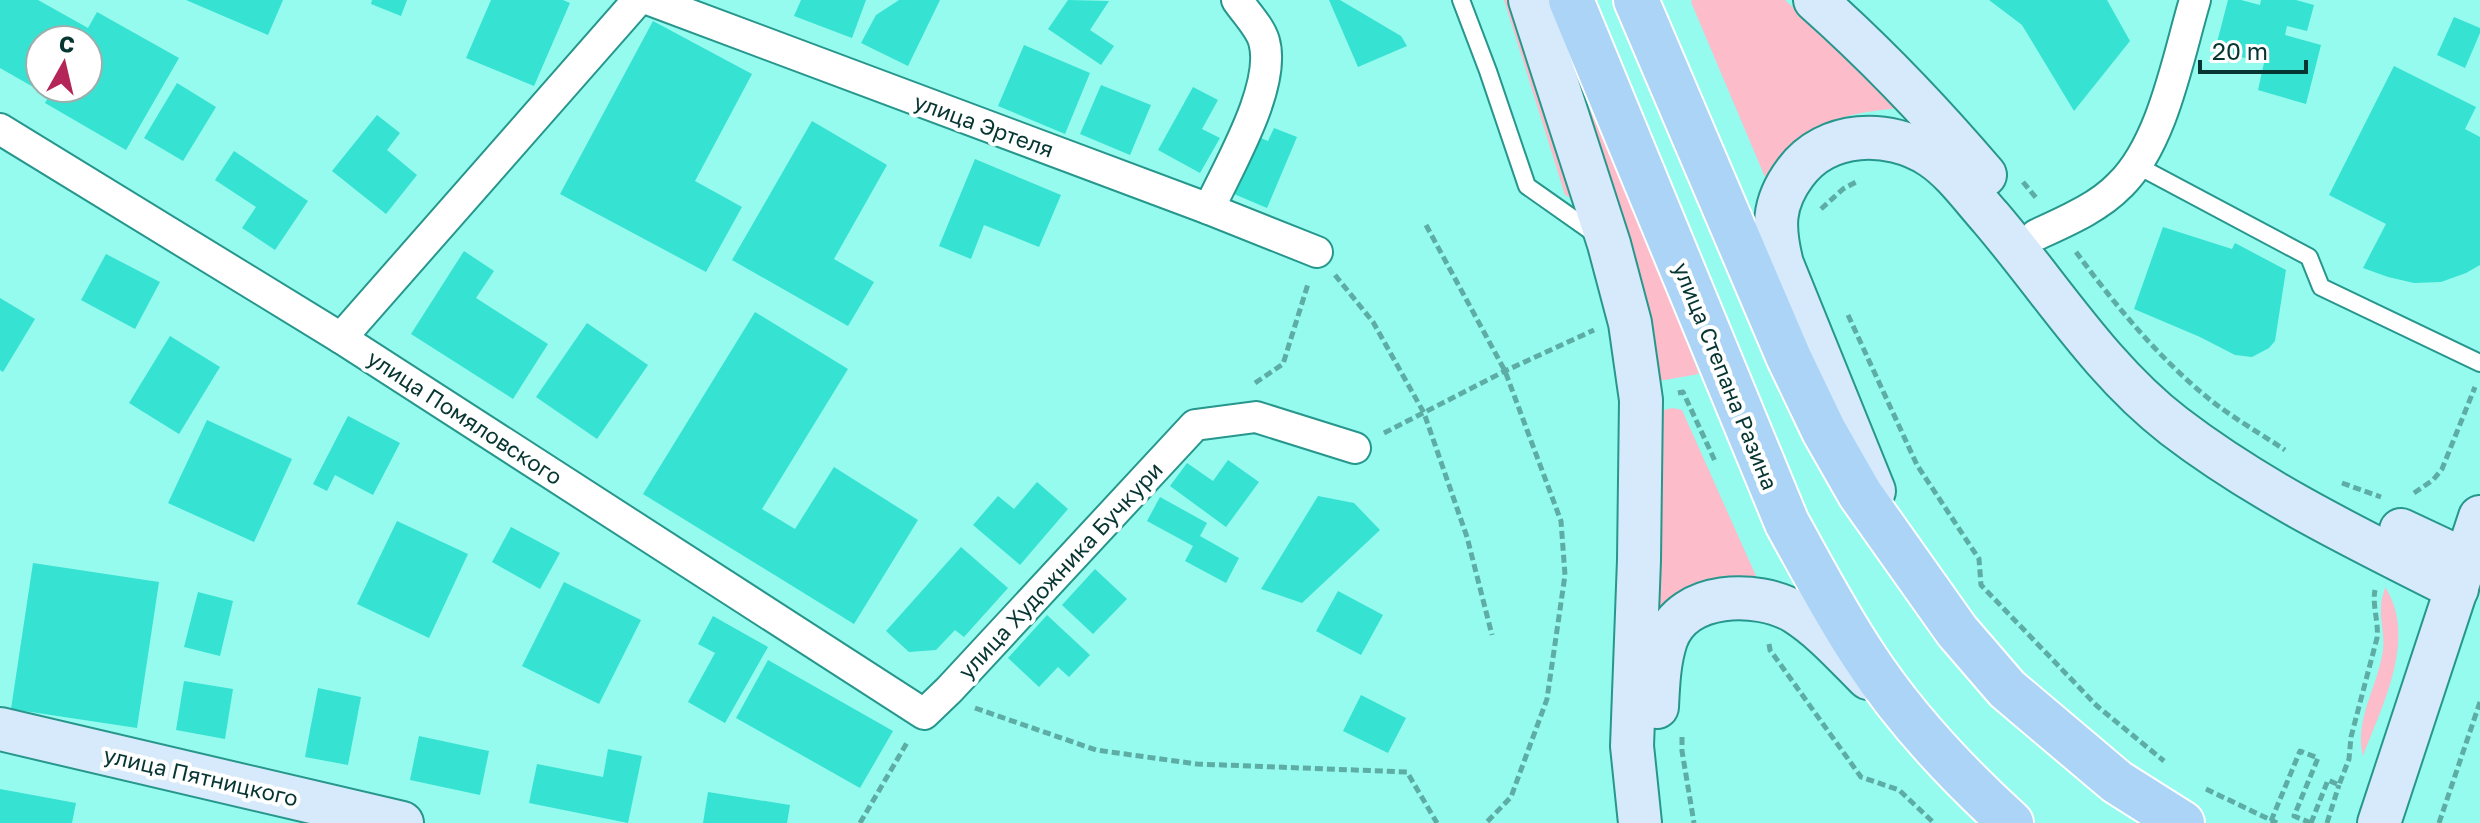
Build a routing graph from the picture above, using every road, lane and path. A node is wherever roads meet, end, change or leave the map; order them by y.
1 (638, 0) edge
2 (650, 0) edge
3 (1237, 0) edge
4 (1461, 0) edge
5 (1530, 0) edge
6 (1571, 0) edge
7 (1636, 0) edge
8 (1815, 0) edge
9 (2195, 0) edge
10 (0, 129) edge
11 (2138, 166) junction
12 (2018, 177) dead end
13 (1209, 209) junction
14 (1426, 225) dead end
15 (2046, 230) junction
16 (1609, 244) junction
17 (1317, 252) junction
18 (1845, 306) dead end
19 (1590, 333) dead end
20 (341, 338) junction
21 (2480, 363) edge
22 (1505, 371) junction
23 (2480, 376) edge
24 (1245, 390) dead end
25 (1424, 413) junction
26 (1355, 448) joint
27 (2291, 454) dead end
28 (2332, 478) dead end
29 (2410, 496) dead end
30 (2386, 498) dead end
31 (2480, 517) edge
32 (1897, 549) junction
33 (2461, 574) junction
34 (2374, 591) dead end
35 (1766, 633) dead end
36 (1492, 635) dead end
37 (949, 690) junction
38 (2480, 702) edge
39 (924, 714) junction
40 (1682, 725) dead end
41 (0, 729) edge
42 (1921, 731) junction
43 (2175, 770) dead end
44 (2339, 785) junction
45 (2191, 805) edge
46 (2274, 822) edge
47 (402, 823) edge
48 (860, 823) edge
49 (1437, 823) edge
50 (1486, 823) edge
51 (1640, 823) edge
52 (1668, 823) edge
53 (1694, 823) edge
54 (1934, 823) edge
55 (2011, 823) edge
56 (2311, 823) edge
57 (2327, 823) edge
58 (2379, 823) edge
59 (2439, 823) edge

1 - 20 street
2 - 13 street, улица Эртеля
3 - 13 street
4 - 16 lane
5 - 16 main road
6 - 42 main road, улица Степана Разина
7 - 32 main road
8 - 15 main road
9 - 11 street
10 - 20 street, улица Помяловского
11 - 15 street
11 - 21 lane
12 - 15 path
13 - 17 street, улица Эртеля
14 - 22 path
15 - 27 path
15 - 33 main road
16 - 51 main road
17 - 24 path
17 - 25 path
18 - 43 path
19 - 22 path
20 - 39 street, улица Помяловского
22 - 25 path
22 - 50 path
23 - 29 path
25 - 26 path
25 - 36 path
26 - 37 street, улица Художника Бучкури
28 - 30 path
31 - 33 main road
32 - 33 main road
32 - 45 main road
33 - 58 main road
34 - 44 path
35 - 54 path
37 - 39 street, улица Художника Бучкури
37 - 49 path
38 - 59 path
39 - 48 path
40 - 53 path
41 - 47 main road, улица Пятницкого
42 - 52 main road
42 - 55 main road, улица Степана Разина
44 - 56 path
44 - 57 path
45 - 46 path
46 - 56 path

